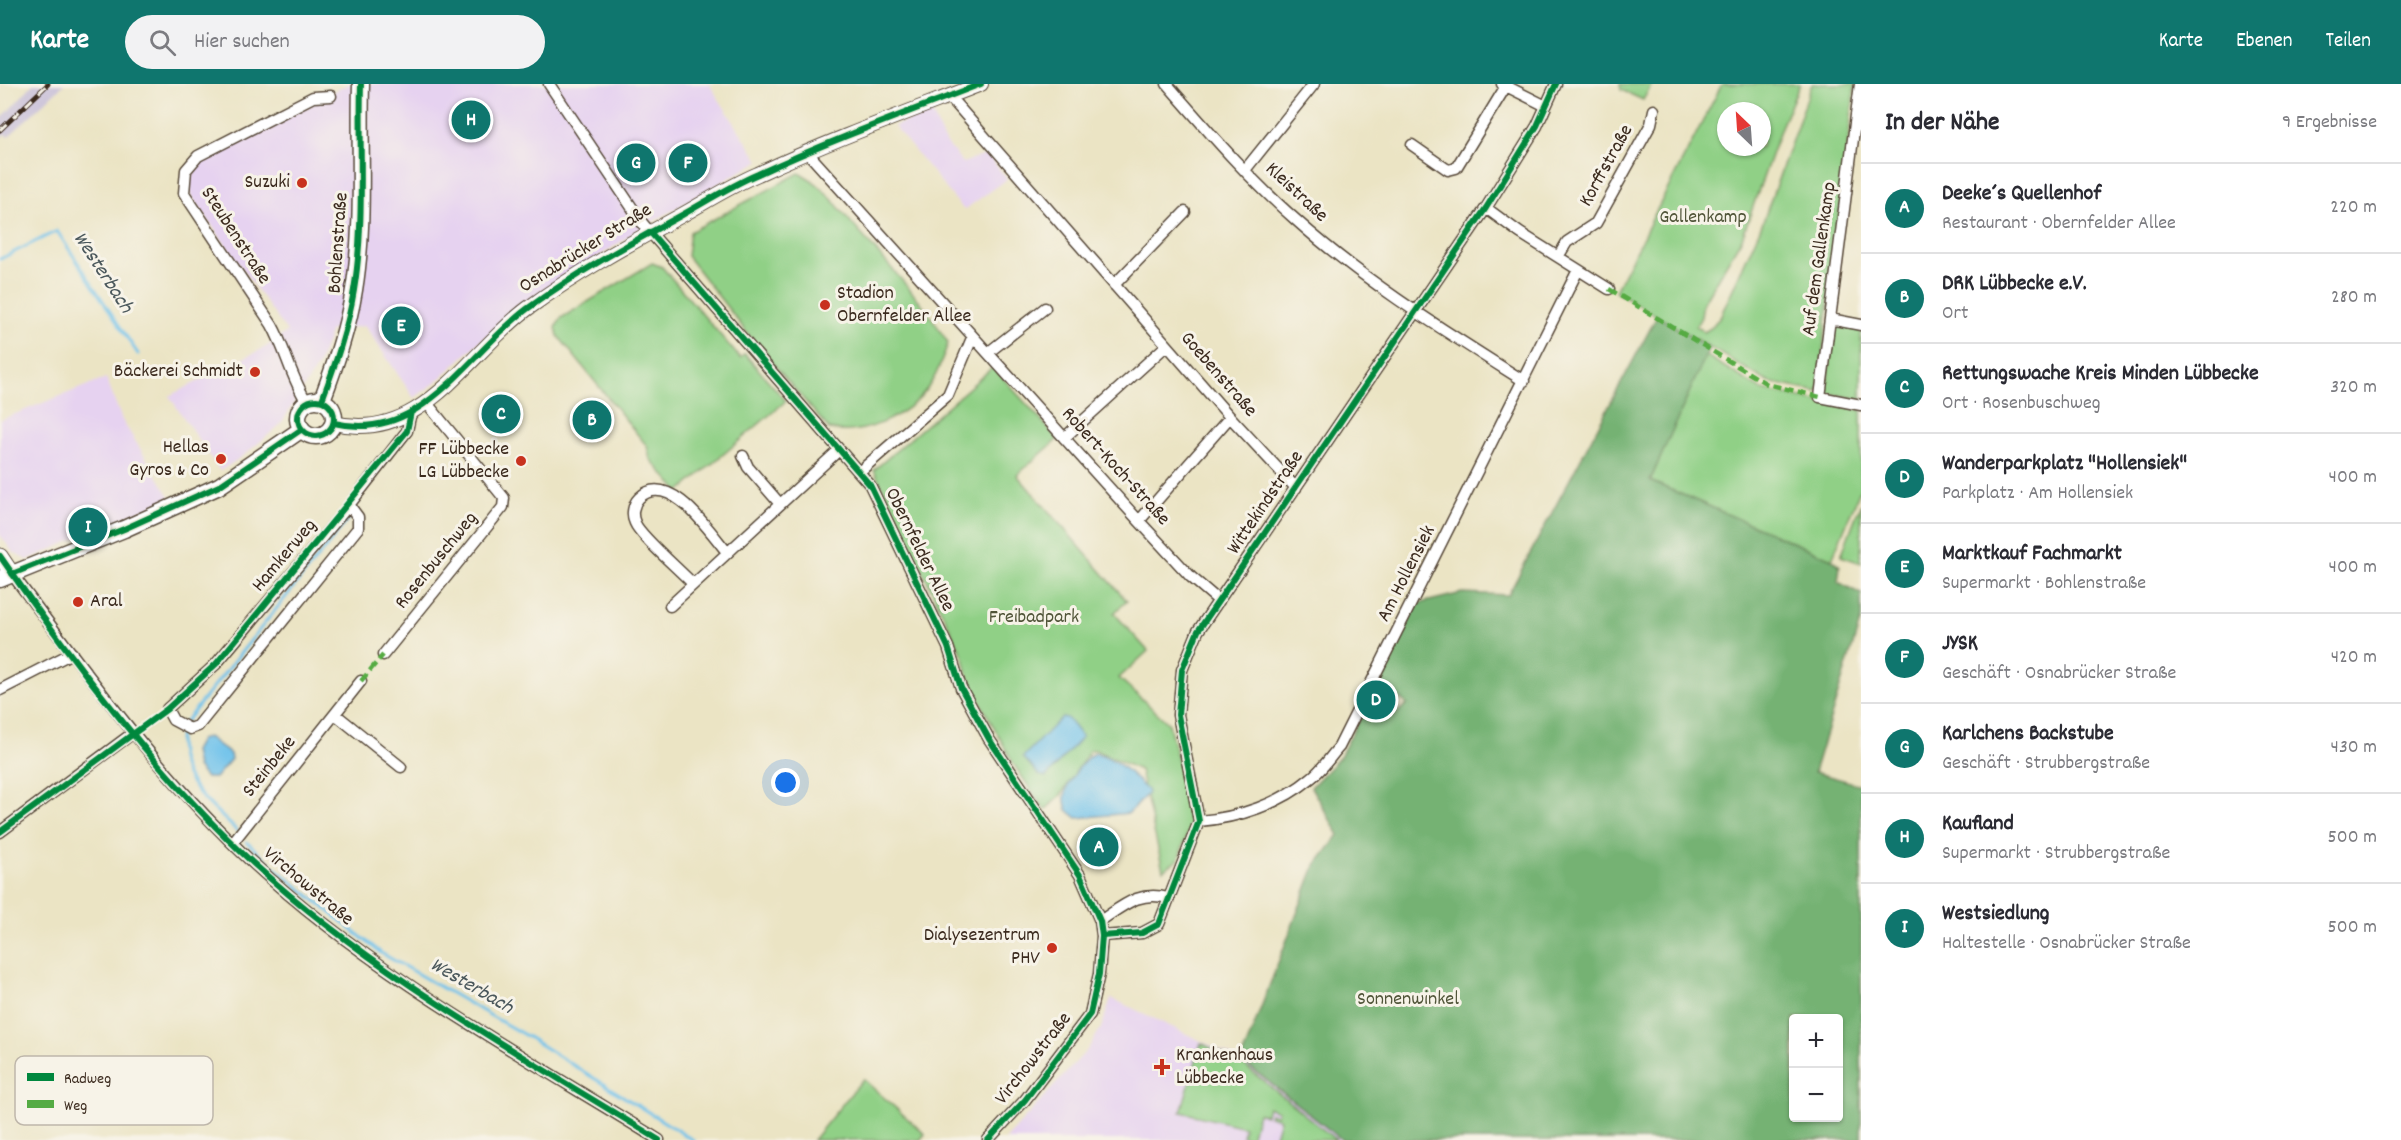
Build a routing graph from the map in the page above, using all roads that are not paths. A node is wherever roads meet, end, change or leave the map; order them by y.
1 (361, 84) edge
2 (549, 84) edge
3 (981, 84) edge
4 (1167, 84) edge
5 (1314, 84) edge
6 (1556, 84) edge
7 (1860, 84) edge
8 (1504, 85) edge
9 (960, 88) edge
10 (331, 96) dead end
11 (949, 96) junction
12 (1546, 106) junction
13 (1654, 110) dead end
14 (1412, 145) dead end
15 (807, 152) junction
16 (1245, 170) junction
17 (1486, 208) junction
18 (1185, 212) dead end
19 (650, 232) junction
20 (1558, 257) junction
21 (1578, 270) junction
22 (1114, 285) junction
23 (1609, 289) dead end
24 (1045, 308) dead end
25 (1416, 312) junction
26 (1830, 319) junction
27 (1861, 325) edge
28 (972, 338) junction
29 (1167, 345) junction
30 (989, 352) junction
31 (1524, 381) junction
32 (314, 401) junction
33 (426, 402) junction
34 (1861, 405) edge
35 (411, 412) junction
36 (1230, 417) junction
37 (334, 423) junction
38 (302, 429) junction
39 (1064, 438) junction
40 (839, 450) junction
41 (743, 456) dead end
42 (859, 472) junction
43 (1296, 488) junction
44 (349, 504) junction
45 (780, 504) junction
46 (1139, 521) junction
47 (728, 552) junction
48 (0, 556) edge
49 (6, 577) edge
50 (693, 584) junction
51 (1219, 601) junction
52 (670, 606) dead end
53 (72, 653) junction
54 (383, 656) dead end
55 (361, 681) dead end
56 (0, 690) edge
57 (335, 714) junction
58 (133, 733) junction
59 (401, 767) dead end
60 (1198, 821) junction
61 (0, 832) edge
62 (233, 842) junction
63 (1168, 898) junction
64 (1100, 921) junction
65 (1102, 936) junction
66 (659, 1140) edge
67 (987, 1140) edge

1 - 32 main road, Bohlenstraße
2 - 19 street, Obernfelder Allee
3 - 9 street, Osnabrücker Straße
4 - 16 street, Kleistraße
5 - 16 street
6 - 12 street, Wittekindstraße
7 - 26 street, Auf dem Gallenkamp
8 - 12 street
8 - 14 street
9 - 11 street, Osnabrücker Straße
10 - 32 street, Steubenstraße
11 - 15 street, Osnabrücker Straße
11 - 22 street, Goebenstraße
12 - 17 street, Wittekindstraße
13 - 20 street, Korffstraße
15 - 19 street, Osnabrücker Straße
15 - 28 street, Robert-Koch-Straße
16 - 25 street, Kleistraße
17 - 20 street
17 - 25 street, Wittekindstraße
18 - 22 street
19 - 33 street, Osnabrücker Straße
19 - 40 street, Obernfelder Allee
20 - 21 street
21 - 23 street
21 - 31 street, Am Hollensiek
22 - 29 street, Goebenstraße
24 - 30 street
25 - 31 street, Kleistraße
25 - 43 street, Wittekindstraße
26 - 27 street
26 - 34 street, Auf dem Gallenkamp
28 - 30 street, Robert-Koch-Straße
28 - 42 street
29 - 36 street, Goebenstraße
29 - 39 street
30 - 39 street, Robert-Koch-Straße
31 - 60 street, Am Hollensiek
32 - 37 main road
32 - 38 main road
33 - 35 street, Osnabrücker Straße
33 - 54 street, Rosenbuschweg
35 - 37 street, Osnabrücker Straße
35 - 44 street, Hamkerweg
36 - 43 street, Goebenstraße
36 - 46 street
37 - 38 main road
38 - 49 main road
39 - 46 street, Robert-Koch-Straße
40 - 42 street, Obernfelder Allee
40 - 45 street
41 - 45 street
42 - 64 street, Obernfelder Allee
43 - 51 street, Wittekindstraße
44 - 44 street, Hamkerweg
45 - 47 street
46 - 51 street, Robert-Koch-Straße
47 - 50 street
47 - 50 street
48 - 49 main road
49 - 53 street, Virchowstraße
50 - 52 street
51 - 60 street, Wittekindstraße
53 - 56 street
53 - 58 street, Virchowstraße
55 - 57 street, Steinbeke
57 - 59 street
57 - 62 street, Steinbeke
58 - 61 street
58 - 62 street, Virchowstraße
60 - 63 street
62 - 66 street, Virchowstraße
63 - 64 street
63 - 65 street
64 - 65 street, Virchowstraße
65 - 67 street, Virchowstraße

